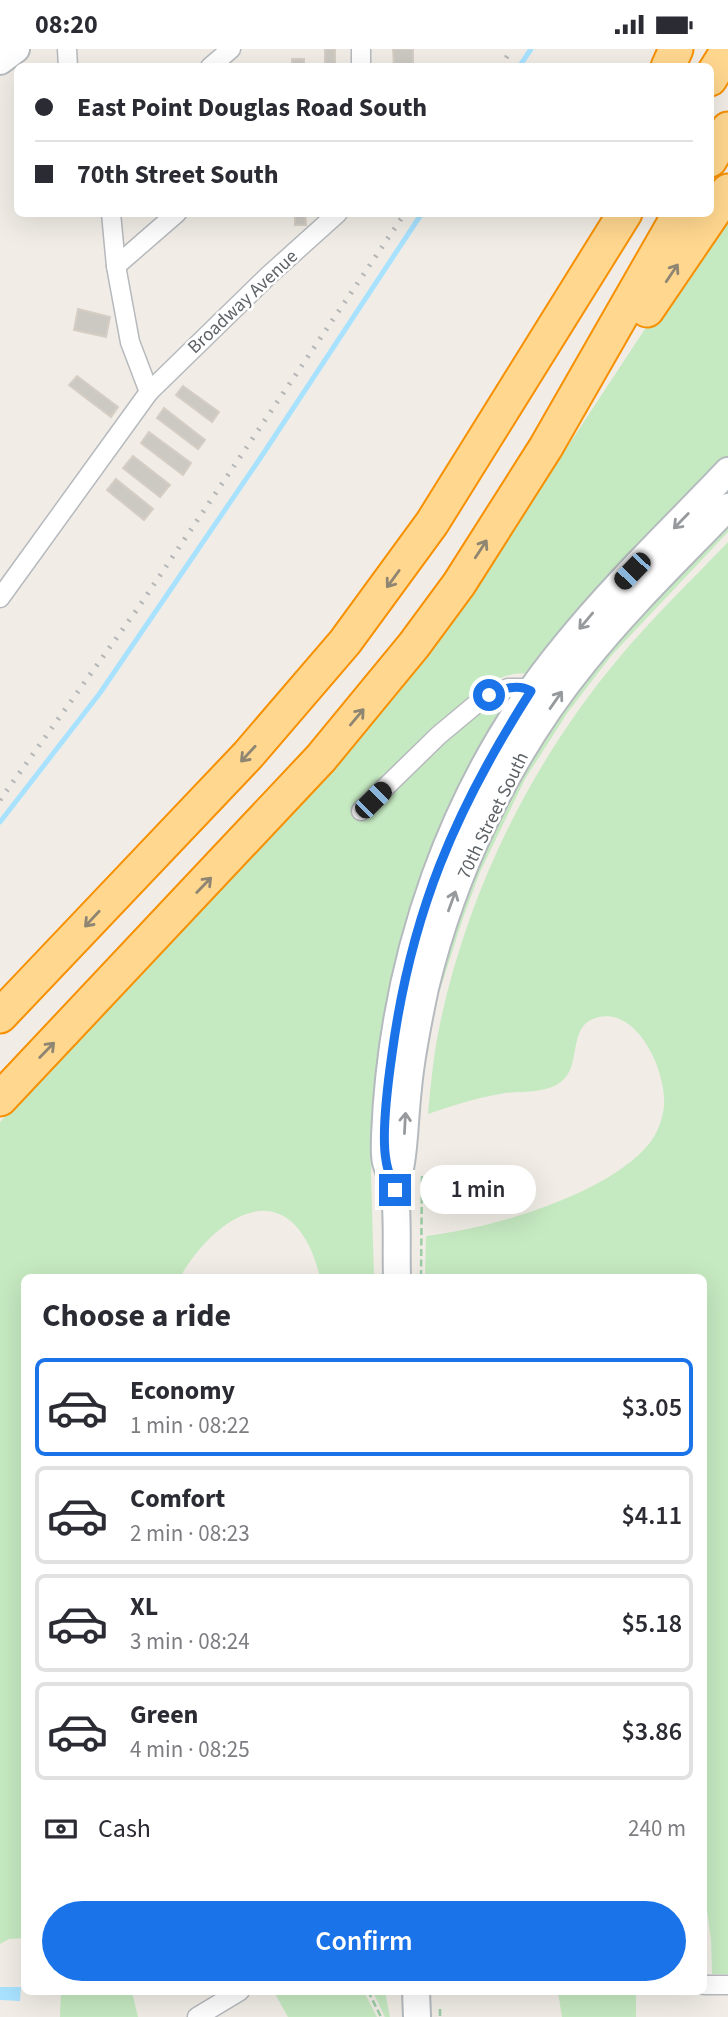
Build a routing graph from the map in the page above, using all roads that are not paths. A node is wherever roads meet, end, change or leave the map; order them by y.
1 (16, 49) edge
2 (231, 49) edge
3 (728, 50) edge
4 (0, 61) edge
5 (215, 63) edge
6 (714, 73) edge
7 (728, 129) edge
8 (714, 153) edge
9 (728, 191) edge
10 (714, 212) edge
11 (111, 217) edge
12 (172, 217) edge
13 (334, 217) edge
14 (596, 217) edge
15 (623, 217) edge
16 (678, 217) edge
17 (711, 217) edge
18 (116, 266) junction
19 (149, 392) junction
20 (546, 447) junction
21 (728, 471) edge
22 (728, 507) edge
23 (432, 523) junction
24 (0, 598) edge
25 (531, 691) junction
26 (361, 811) dead end
27 (0, 1016) edge
28 (0, 1099) edge
29 (395, 1190) junction
30 (397, 1274) edge
31 (707, 1985) edge
32 (728, 1985) edge
33 (233, 1995) edge
34 (416, 1995) edge
35 (197, 2017) edge
36 (417, 2017) edge

1 - 4 main road
2 - 5 street
3 - 6 highway
7 - 8 highway
10 -> 9 highway
11 - 18 street
12 - 18 street
13 - 19 street, Broadway Avenue
14 - 23 highway
15 - 23 highway
16 - 20 highway
20 -> 17 highway
18 - 19 street
19 - 24 street, Broadway Avenue
28 -> 20 highway
21 -> 25 main road, 70th Street South
29 -> 22 main road, 70th Street South
23 -> 27 highway
25 - 26 street
25 - 29 main road, 70th Street South
29 - 30 main road, 70th Street South
31 - 32 street
33 - 35 street
34 - 36 main road

